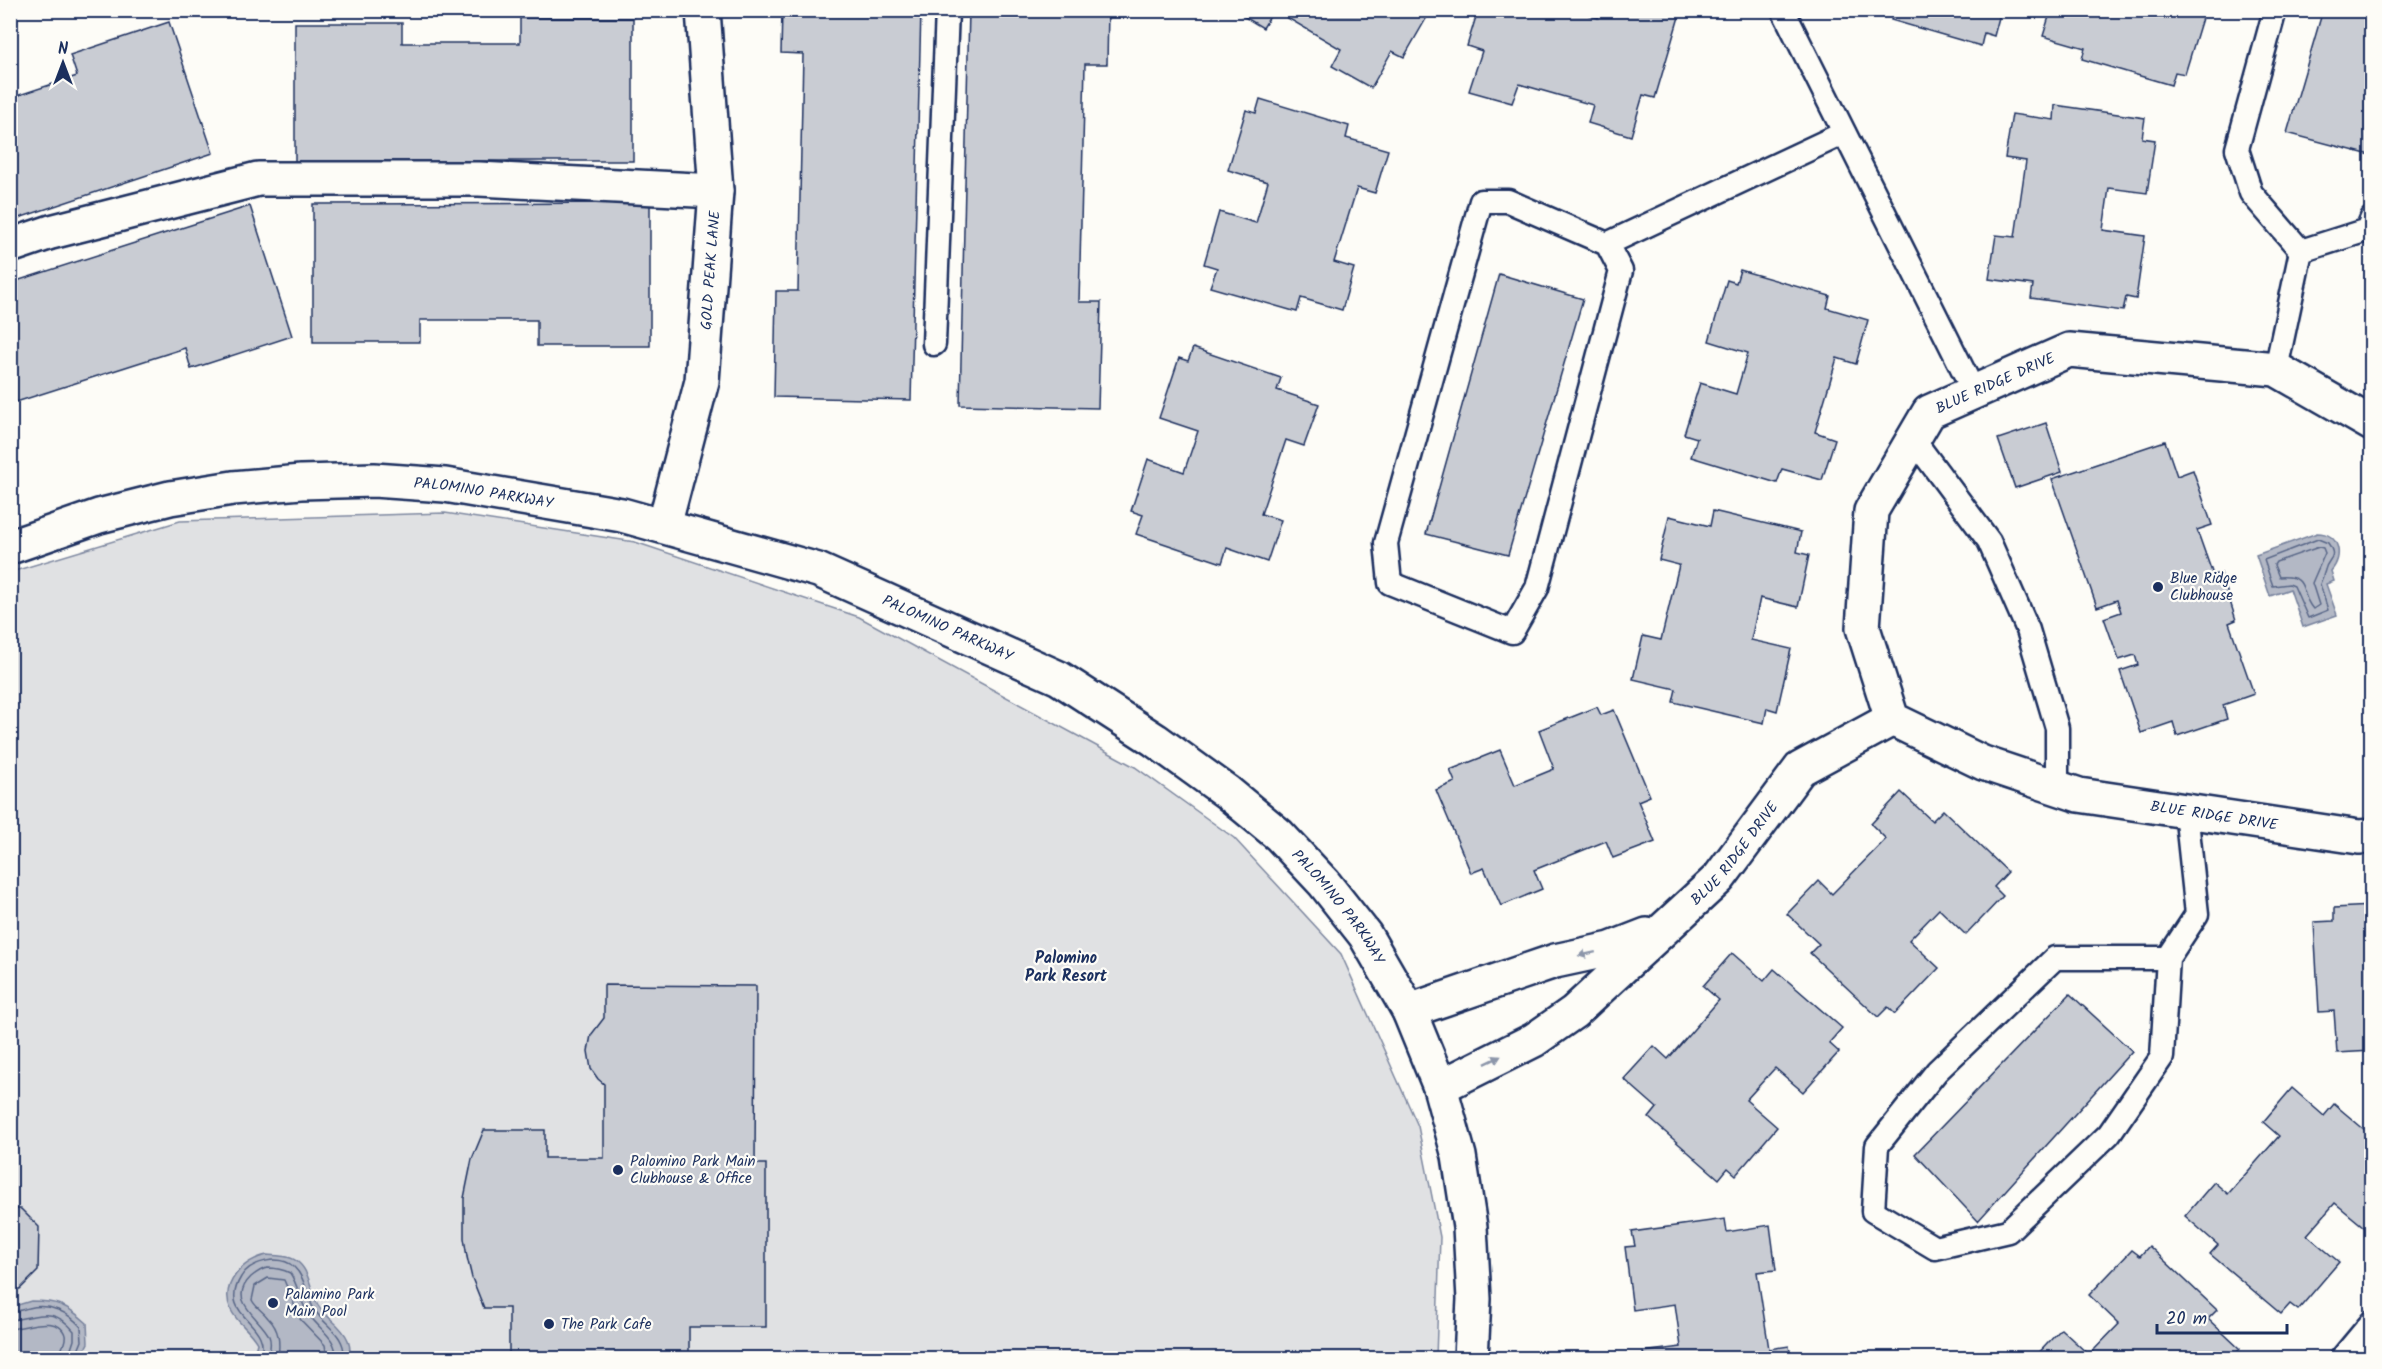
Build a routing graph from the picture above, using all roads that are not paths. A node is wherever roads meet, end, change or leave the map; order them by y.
1 (703, 10) edge
2 (947, 10) edge
3 (1783, 10) edge
4 (2275, 10) edge
5 (1844, 133) junction
6 (716, 191) junction
7 (2372, 218) edge
8 (1607, 244) junction
9 (10, 246) edge
10 (2301, 251) junction
11 (934, 344) dead end
12 (2276, 369) junction
13 (1974, 392) junction
14 (2372, 424) edge
15 (1913, 439) junction
16 (664, 526) junction
17 (10, 547) edge
18 (1892, 719) junction
19 (2057, 788) junction
20 (2186, 811) junction
21 (2372, 836) edge
22 (1662, 930) junction
23 (2168, 958) junction
24 (1408, 1011) junction
25 (1440, 1087) junction
26 (2372, 1322) edge
27 (1471, 1359) edge
28 (2342, 1359) edge

1 - 6 street, GOLD PEAK LANE
2 - 11 lane
3 - 5 lane
4 - 10 lane
5 - 8 lane
5 - 13 lane
6 - 9 street
6 - 16 street, GOLD PEAK LANE
7 - 10 lane
8 - 8 lane
10 - 12 lane
12 - 13 street, BLUE RIDGE DRIVE
12 - 14 street, BLUE RIDGE DRIVE
13 - 15 street, BLUE RIDGE DRIVE
15 - 18 street, BLUE RIDGE DRIVE
15 - 19 lane
16 - 17 street, PALOMINO PARKWAY
16 - 24 street, PALOMINO PARKWAY
18 - 19 street, BLUE RIDGE DRIVE
18 - 22 street, BLUE RIDGE DRIVE
19 - 20 street, BLUE RIDGE DRIVE
20 - 21 street, BLUE RIDGE DRIVE
20 - 23 lane
22 -> 24 street, BLUE RIDGE DRIVE
25 -> 22 street, BLUE RIDGE DRIVE
23 - 23 lane
24 - 25 street, PALOMINO PARKWAY
25 - 27 street, PALOMINO PARKWAY
26 - 28 lane

